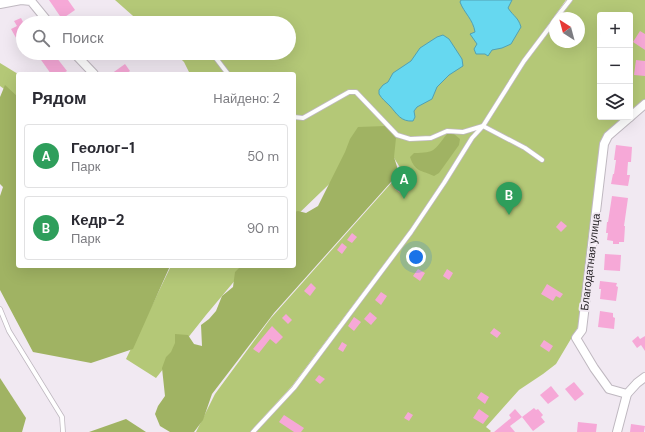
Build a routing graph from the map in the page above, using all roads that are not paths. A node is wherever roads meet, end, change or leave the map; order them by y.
1 (570, 0) edge
2 (0, 4) edge
3 (561, 12) edge
4 (43, 16) edge
5 (549, 28) edge
6 (81, 60) edge
7 (217, 60) edge
8 (92, 72) edge
9 (226, 72) edge
10 (645, 104) edge
11 (633, 114) edge
12 (296, 117) edge
13 (627, 120) edge
14 (483, 126) junction
15 (542, 160) dead end
16 (0, 309) edge
17 (645, 377) edge
18 (627, 394) junction
19 (63, 432) edge
20 (253, 432) edge
21 (617, 432) edge

1 - 3 lane
2 - 4 street
5 - 14 lane
6 - 8 street
7 - 9 lane
10 - 11 street, Благодатная улица
12 - 14 lane
13 - 18 street, Благодатная улица
14 - 15 lane
14 - 20 lane
16 - 19 lane
17 - 18 street
18 - 21 street

